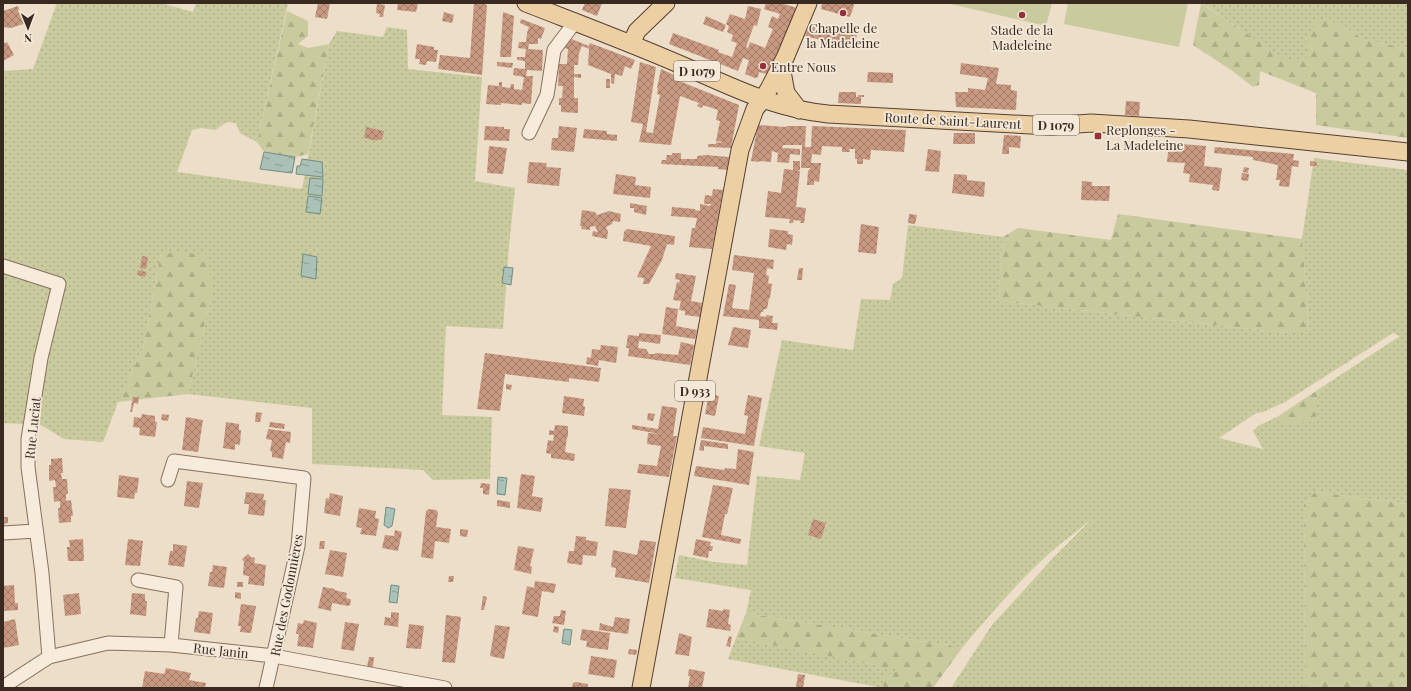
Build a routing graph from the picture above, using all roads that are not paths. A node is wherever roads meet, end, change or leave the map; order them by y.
1 (526, 3) edge
2 (666, 3) edge
3 (808, 3) edge
4 (575, 22) junction
5 (631, 44) junction
6 (781, 66) junction
7 (763, 99) junction
8 (799, 110) junction
9 (529, 133) dead end
10 (1408, 152) edge
11 (3, 266) edge
12 (168, 480) dead end
13 (36, 531) junction
14 (3, 533) edge
15 (138, 580) dead end
16 (172, 645) junction
17 (274, 656) junction
18 (48, 657) junction
19 (3, 686) edge
20 (425, 686) edge
21 (266, 688) edge
22 (445, 688) edge
23 (640, 688) edge

1 - 4 main road, D 1079
2 - 5 main road
3 - 6 main road, D 933
4 - 5 main road, D 1079
4 - 9 street
5 - 7 main road, D 1079
6 - 7 main road, D 933
6 - 8 main road
7 - 8 main road, Route de Saint-Laurent / D 1079
7 - 23 main road, D 933
8 - 10 main road, Route de Saint-Laurent / D 1079
11 - 13 street, Rue Luciat
12 - 17 street, Rue des Godonnières
13 - 14 street
13 - 18 street, Rue Luciat
15 - 16 street
16 - 17 street, Rue Janin
16 - 18 street, Rue Janin
17 - 20 street, Rue Janin
17 - 21 street, Rue des Godonnières
18 - 19 street, Rue Janin
20 - 22 street, Rue Janin

